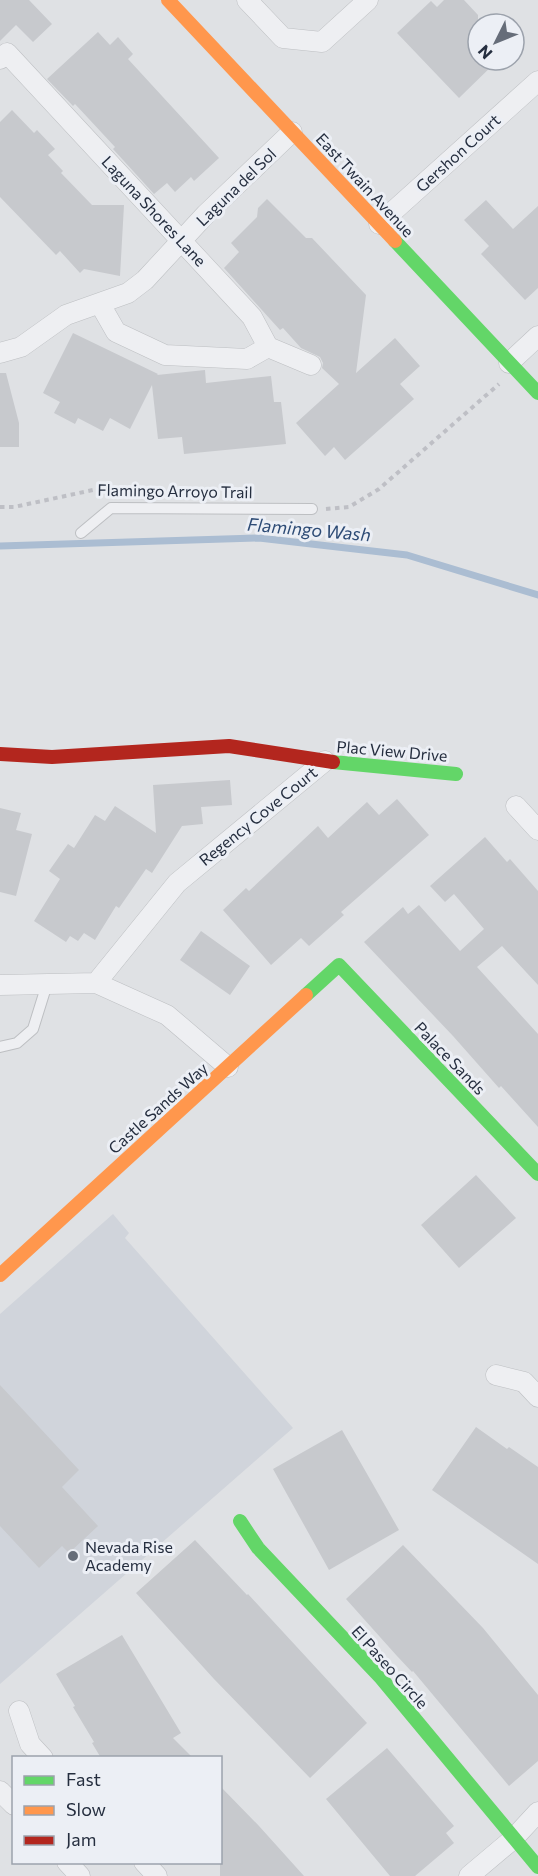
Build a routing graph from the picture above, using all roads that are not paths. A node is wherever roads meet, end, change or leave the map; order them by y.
1 (168, 0) edge
2 (247, 0) edge
3 (368, 0) edge
4 (0, 59) edge
5 (538, 81) edge
6 (292, 132) junction
7 (379, 224) junction
8 (182, 240) junction
9 (100, 304) junction
10 (538, 336) edge
11 (268, 347) junction
12 (0, 353) edge
13 (311, 365) dead end
14 (512, 366) junction
15 (538, 393) edge
16 (312, 508) road end
17 (81, 533) dead end
18 (0, 754) edge
19 (325, 761) junction
20 (456, 774) dead end
21 (516, 806) dead end
22 (538, 830) edge
23 (339, 965) joint
24 (96, 983) junction
25 (47, 984) junction
26 (0, 985) edge
27 (0, 1047) edge
28 (228, 1067) junction
29 (538, 1174) edge
30 (0, 1275) edge
31 (496, 1375) dead end
32 (538, 1397) edge
33 (240, 1521) dead end
34 (19, 1711) dead end
35 (42, 1756) edge
36 (0, 1791) edge
37 (12, 1803) edge
38 (538, 1812) edge
39 (513, 1839) junction
40 (69, 1864) edge
41 (145, 1864) edge
42 (538, 1867) edge
43 (80, 1876) edge
44 (157, 1876) edge
45 (469, 1876) edge

1 - 6 street, East Twain Avenue
2 - 3 street
4 - 8 street, Laguna Shores Lane
5 - 7 street, Gershon Court
6 - 7 street, East Twain Avenue
6 - 8 street, Laguna del Sol
7 - 14 street, East Twain Avenue
8 - 9 street, Laguna del Sol
8 - 11 street, Laguna Shores Lane
9 - 11 street
9 - 12 street, Laguna del Sol
10 - 14 street
11 - 13 street
14 - 15 street, East Twain Avenue
16 - 17 lane
18 - 19 street, Regency Cove Court
19 - 20 street, Plac View Drive
19 - 24 street, Regency Cove Court
21 - 22 street
23 - 28 street, Castle Sands Way
23 - 29 street, Palace Sands
24 - 25 street
24 - 28 street
25 - 26 street
25 - 27 lane
28 - 30 street, Castle Sands Way
31 - 32 street
33 - 39 street, El Paseo Circle
34 - 35 street
36 - 37 street
38 - 39 street
39 - 42 street, El Paseo Circle
39 - 45 street
40 - 43 street
41 - 44 street

